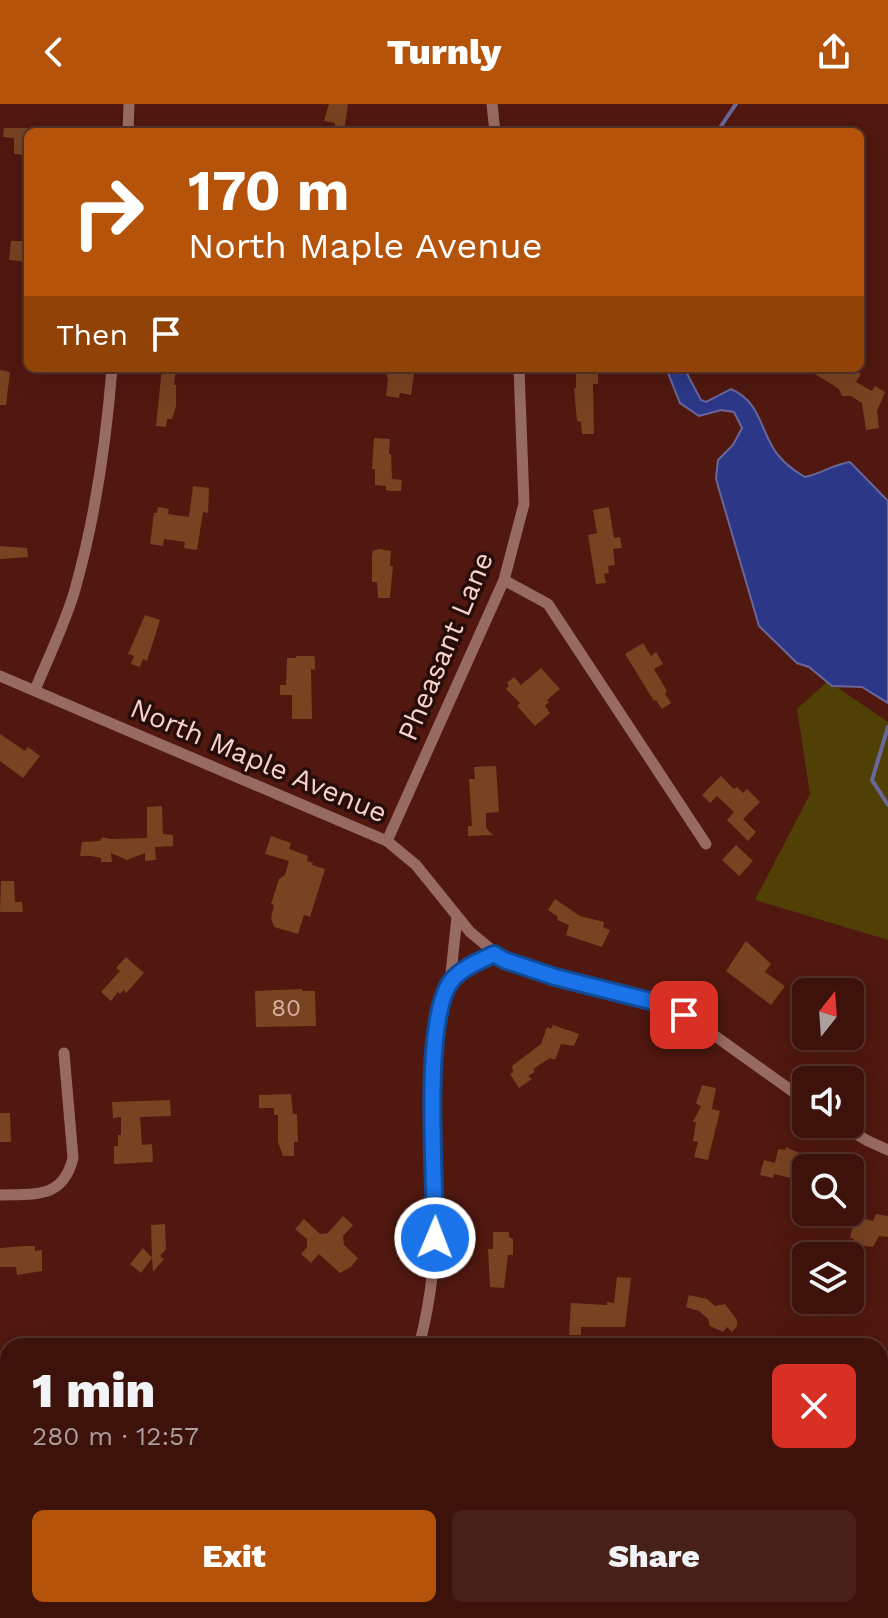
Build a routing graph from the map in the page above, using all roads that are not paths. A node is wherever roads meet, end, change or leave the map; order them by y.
1 (129, 104) edge
2 (492, 104) edge
3 (128, 128) edge
4 (495, 128) edge
5 (112, 372) edge
6 (519, 372) edge
7 (504, 580) junction
8 (0, 676) edge
9 (35, 690) junction
10 (387, 841) junction
11 (706, 844) dead end
12 (457, 917) junction
13 (494, 954) junction
14 (450, 982) junction
15 (64, 1053) dead end
16 (792, 1091) edge
17 (863, 1138) edge
18 (888, 1150) edge
19 (0, 1195) edge
20 (421, 1338) edge

1 - 3 street
2 - 4 street
5 - 9 street
6 - 7 street, Pheasant Lane
7 - 10 street, Pheasant Lane
7 - 11 street
8 - 9 street, North Maple Avenue
9 - 10 street, North Maple Avenue
10 - 12 street, North Maple Avenue
12 - 13 street, North Maple Avenue
12 - 14 street
13 - 14 street
13 - 16 street, North Maple Avenue
14 - 20 street
15 - 19 street
17 - 18 street

